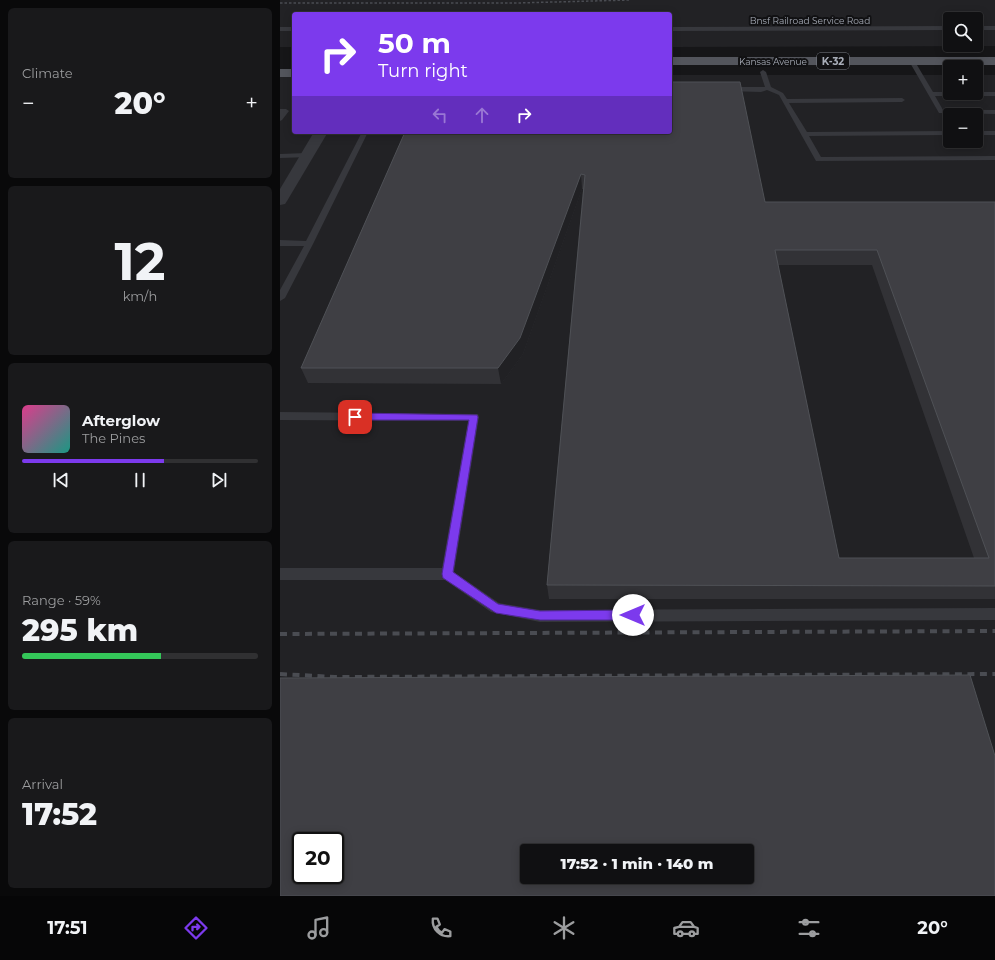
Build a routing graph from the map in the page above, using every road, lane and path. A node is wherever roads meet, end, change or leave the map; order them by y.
1 (943, 28) edge
2 (983, 28) edge
3 (995, 28) edge
4 (280, 29) edge
5 (292, 29) edge
6 (672, 29) edge
7 (672, 61) edge
8 (912, 61) junction
9 (995, 61) edge
10 (280, 62) edge
11 (292, 62) edge
12 (672, 72) edge
13 (763, 72) junction
14 (919, 72) junction
15 (943, 72) edge
16 (983, 72) edge
17 (995, 72) edge
18 (280, 73) edge
19 (292, 73) edge
20 (720, 88) edge
21 (768, 88) junction
22 (930, 94) junction
23 (995, 94) edge
24 (902, 100) dead end
25 (786, 101) junction
26 (280, 111) edge
27 (995, 112) edge
28 (280, 119) edge
29 (943, 133) edge
30 (983, 133) edge
31 (995, 133) edge
32 (319, 134) edge
33 (363, 134) edge
34 (804, 134) junction
35 (307, 155) junction
36 (280, 156) edge
37 (995, 158) edge
38 (280, 201) edge
39 (280, 243) edge
40 (309, 244) junction
41 (280, 298) edge
42 (280, 416) edge
43 (280, 574) edge
44 (447, 574) junction
45 (995, 614) edge

1 - 6 lane, Bnsf Railroad Service Road
2 - 3 lane
4 - 5 lane
7 - 8 main road, Kansas Avenue / K-32
8 - 9 main road, Kansas Avenue / K-32
8 - 14 lane
10 - 11 main road
12 - 13 main road, Kansas Avenue / K-32
13 - 14 main road, Kansas Avenue / K-32
13 - 21 lane
14 - 15 main road, Kansas Avenue / K-32
14 - 22 lane
16 - 17 main road
18 - 19 main road
20 - 21 lane
21 - 25 lane
22 - 23 lane
22 - 27 lane
24 - 25 lane
25 - 34 lane
26 - 28 lane
29 - 34 lane
30 - 31 lane
32 - 35 street
33 - 40 lane
34 - 37 lane
35 - 36 lane
35 - 38 street
39 - 40 lane
40 - 41 lane
42 - 44 lane
43 - 44 lane
44 - 45 lane

